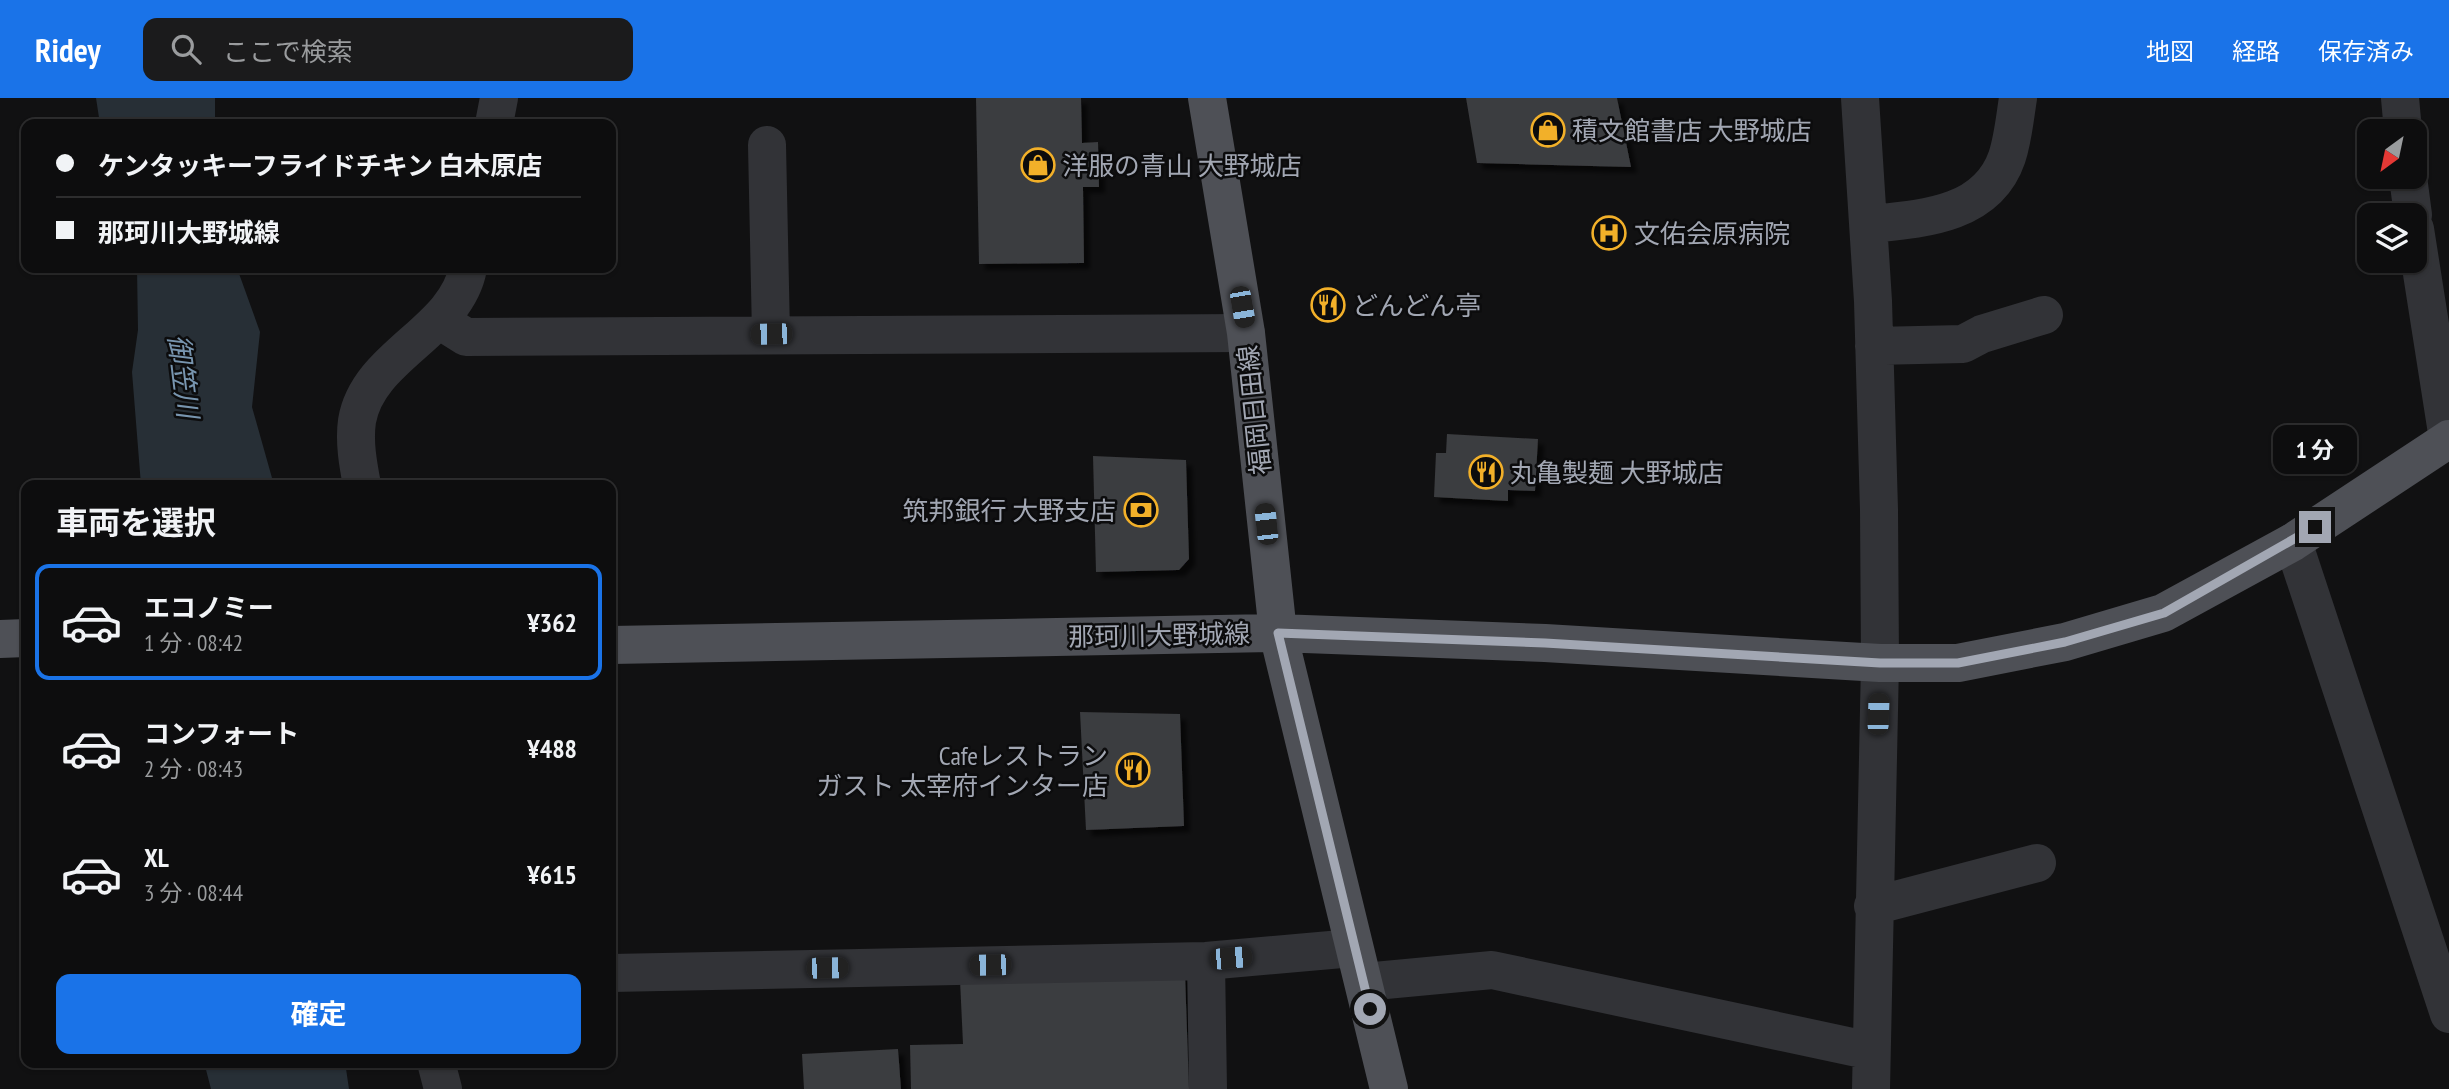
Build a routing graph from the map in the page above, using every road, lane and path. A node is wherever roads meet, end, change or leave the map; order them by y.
1 (499, 98) edge
2 (1207, 98) edge
3 (1860, 98) edge
4 (2018, 98) edge
5 (2400, 98) edge
6 (495, 119) edge
7 (2402, 119) edge
8 (767, 145) dead end
9 (1868, 223) junction
10 (467, 273) edge
11 (2422, 273) edge
12 (2044, 315) dead end
13 (439, 320) junction
14 (1246, 333) junction
15 (771, 334) junction
16 (1874, 346) junction
17 (2448, 439) edge
18 (361, 480) edge
19 (2292, 542) junction
20 (1278, 633) junction
21 (21, 638) edge
22 (0, 639) edge
23 (616, 645) edge
24 (1880, 663) junction
25 (2037, 863) dead end
26 (1874, 906) junction
27 (1206, 961) junction
28 (1359, 965) junction
29 (616, 973) edge
30 (2449, 1014) edge
31 (1871, 1051) junction
32 (438, 1068) edge
33 (443, 1089) edge
34 (1208, 1089) edge
35 (1389, 1089) edge
36 (1871, 1089) edge

1 - 6 street
2 - 14 main road, 福岡日田線
3 - 9 street
4 - 9 street
5 - 7 street
8 - 15 street
9 - 16 street
10 - 13 street
11 - 17 street
12 - 16 street
13 - 15 street
13 - 18 street
14 - 15 street
14 - 20 main road, 福岡日田線
16 - 24 street
17 - 19 main road, 那珂川大野城線
19 - 24 main road, 那珂川大野城線
19 - 30 street
20 - 23 main road, 那珂川大野城線
20 - 24 main road, 那珂川大野城線
20 - 28 main road, 福岡日田線
21 - 22 main road
24 - 26 street
25 - 26 street
26 - 31 street
27 - 28 street
27 - 29 street
27 - 34 street
28 - 31 street
28 - 35 main road, 福岡日田線
31 - 36 street
32 - 33 street

